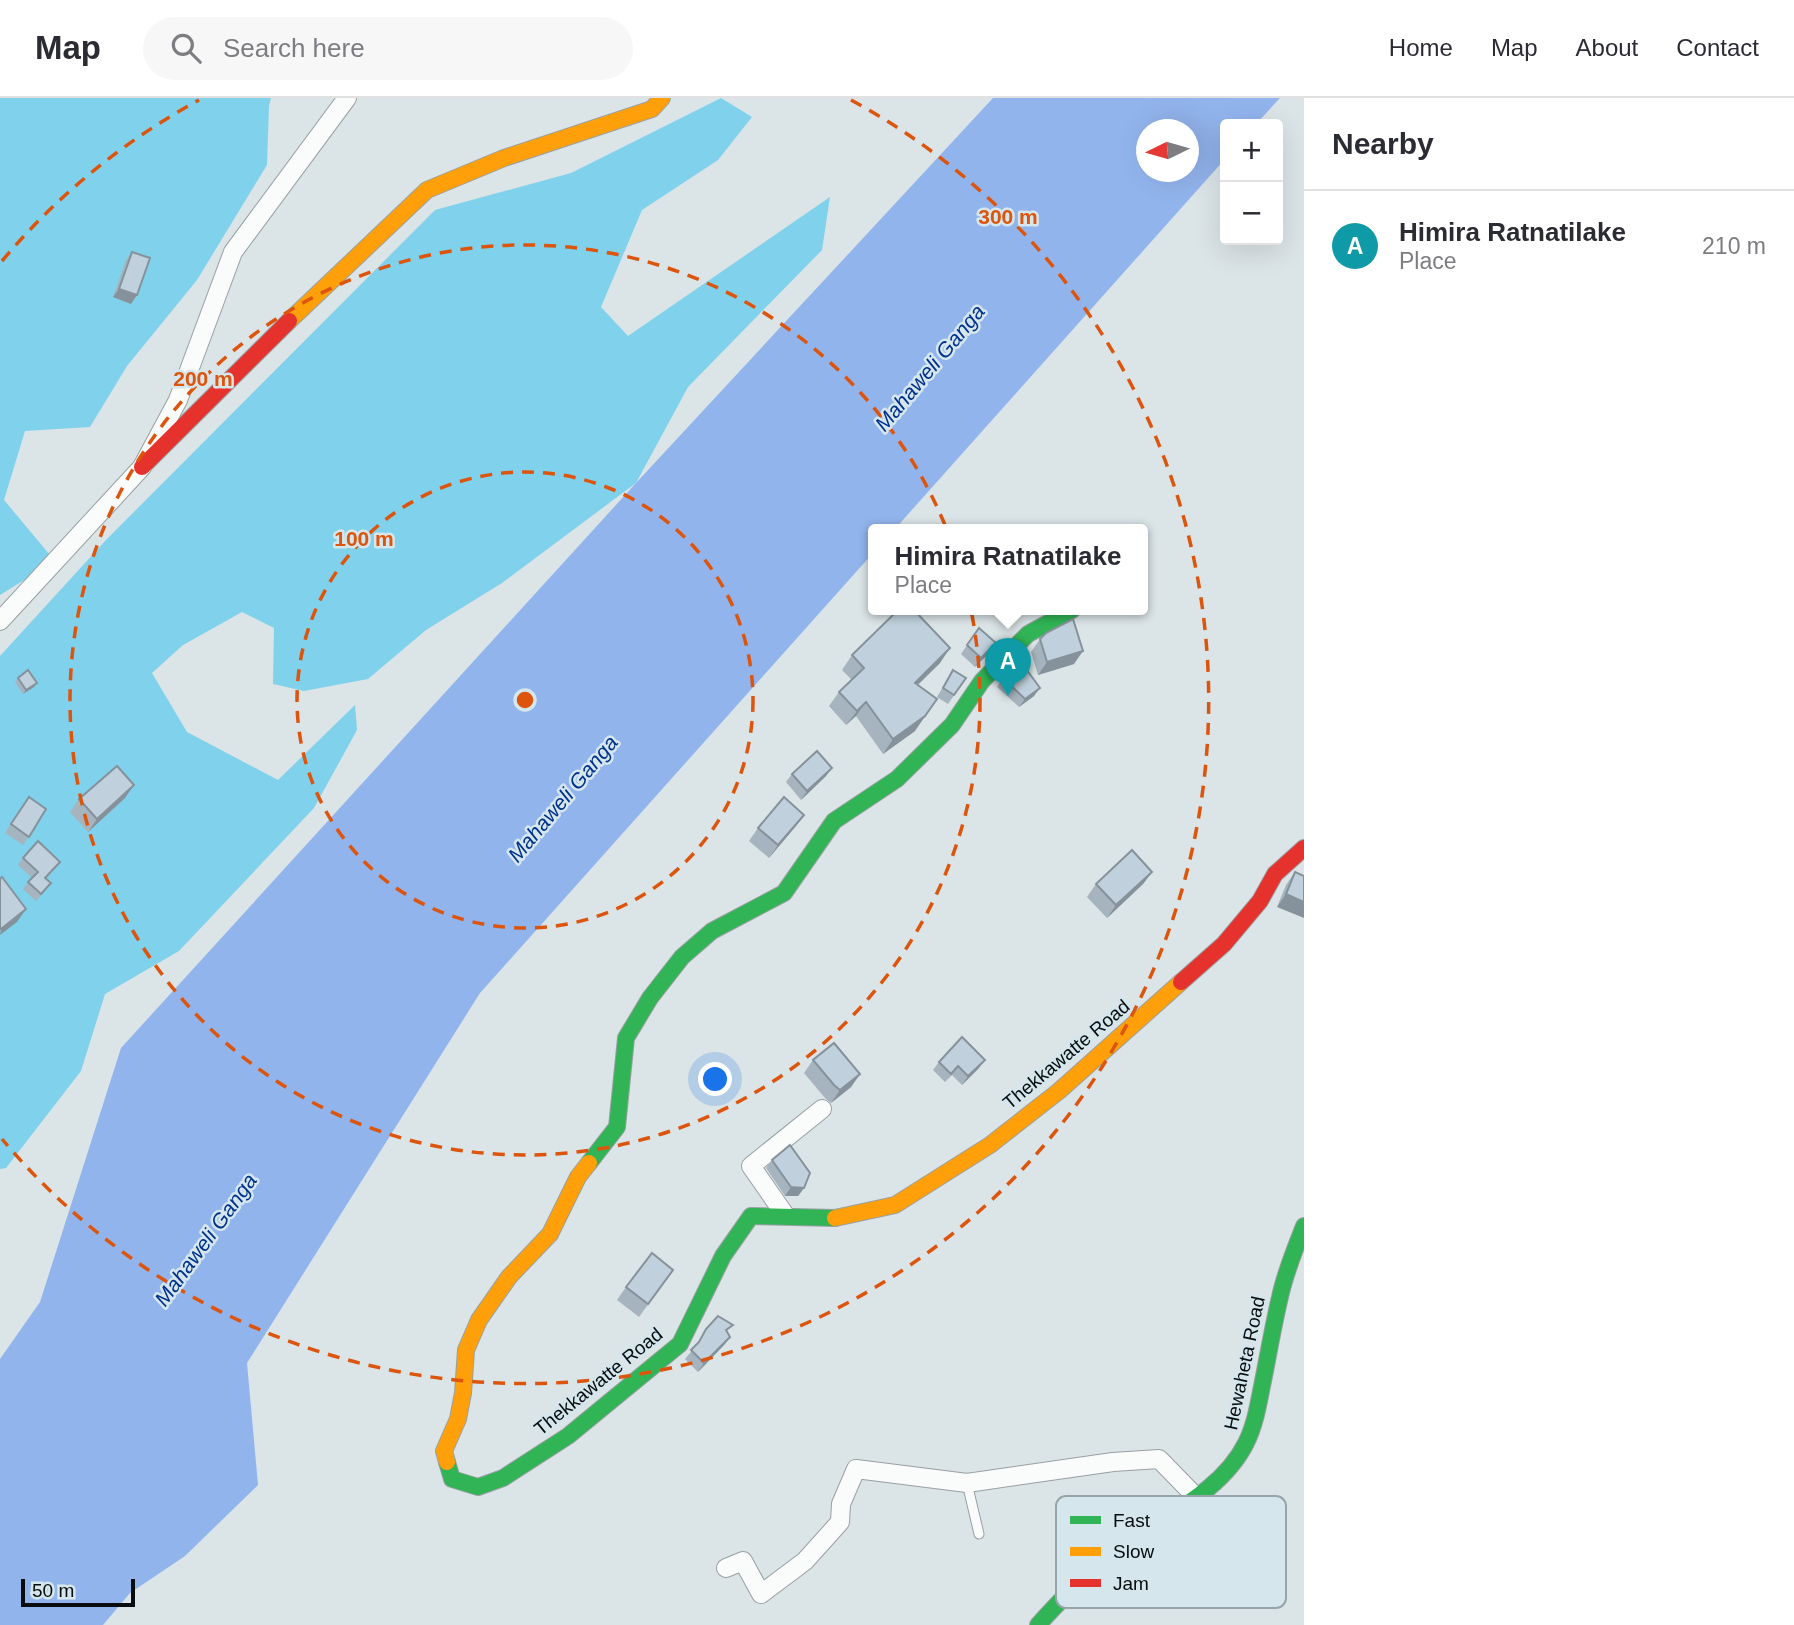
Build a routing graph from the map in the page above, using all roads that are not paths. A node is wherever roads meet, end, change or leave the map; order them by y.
1 (347, 98) edge
2 (662, 98) edge
3 (142, 467) junction
4 (1063, 615) edge
5 (0, 621) edge
6 (1304, 848) edge
7 (822, 1109) dead end
8 (785, 1215) junction
9 (1304, 1226) edge
10 (967, 1483) junction
11 (1195, 1496) edge
12 (1199, 1496) edge
13 (979, 1534) dead end
14 (726, 1568) dead end
15 (1056, 1606) edge
16 (1038, 1625) edge

1 - 3 street
2 - 3 main road
3 - 5 street
4 - 8 main road, Thekkawatte Road
6 - 8 main road, Thekkawatte Road
7 - 8 street
9 - 12 main road, Hewaheta Road
10 - 11 street
10 - 13 lane
10 - 14 street
15 - 16 main road, Hewaheta Road

